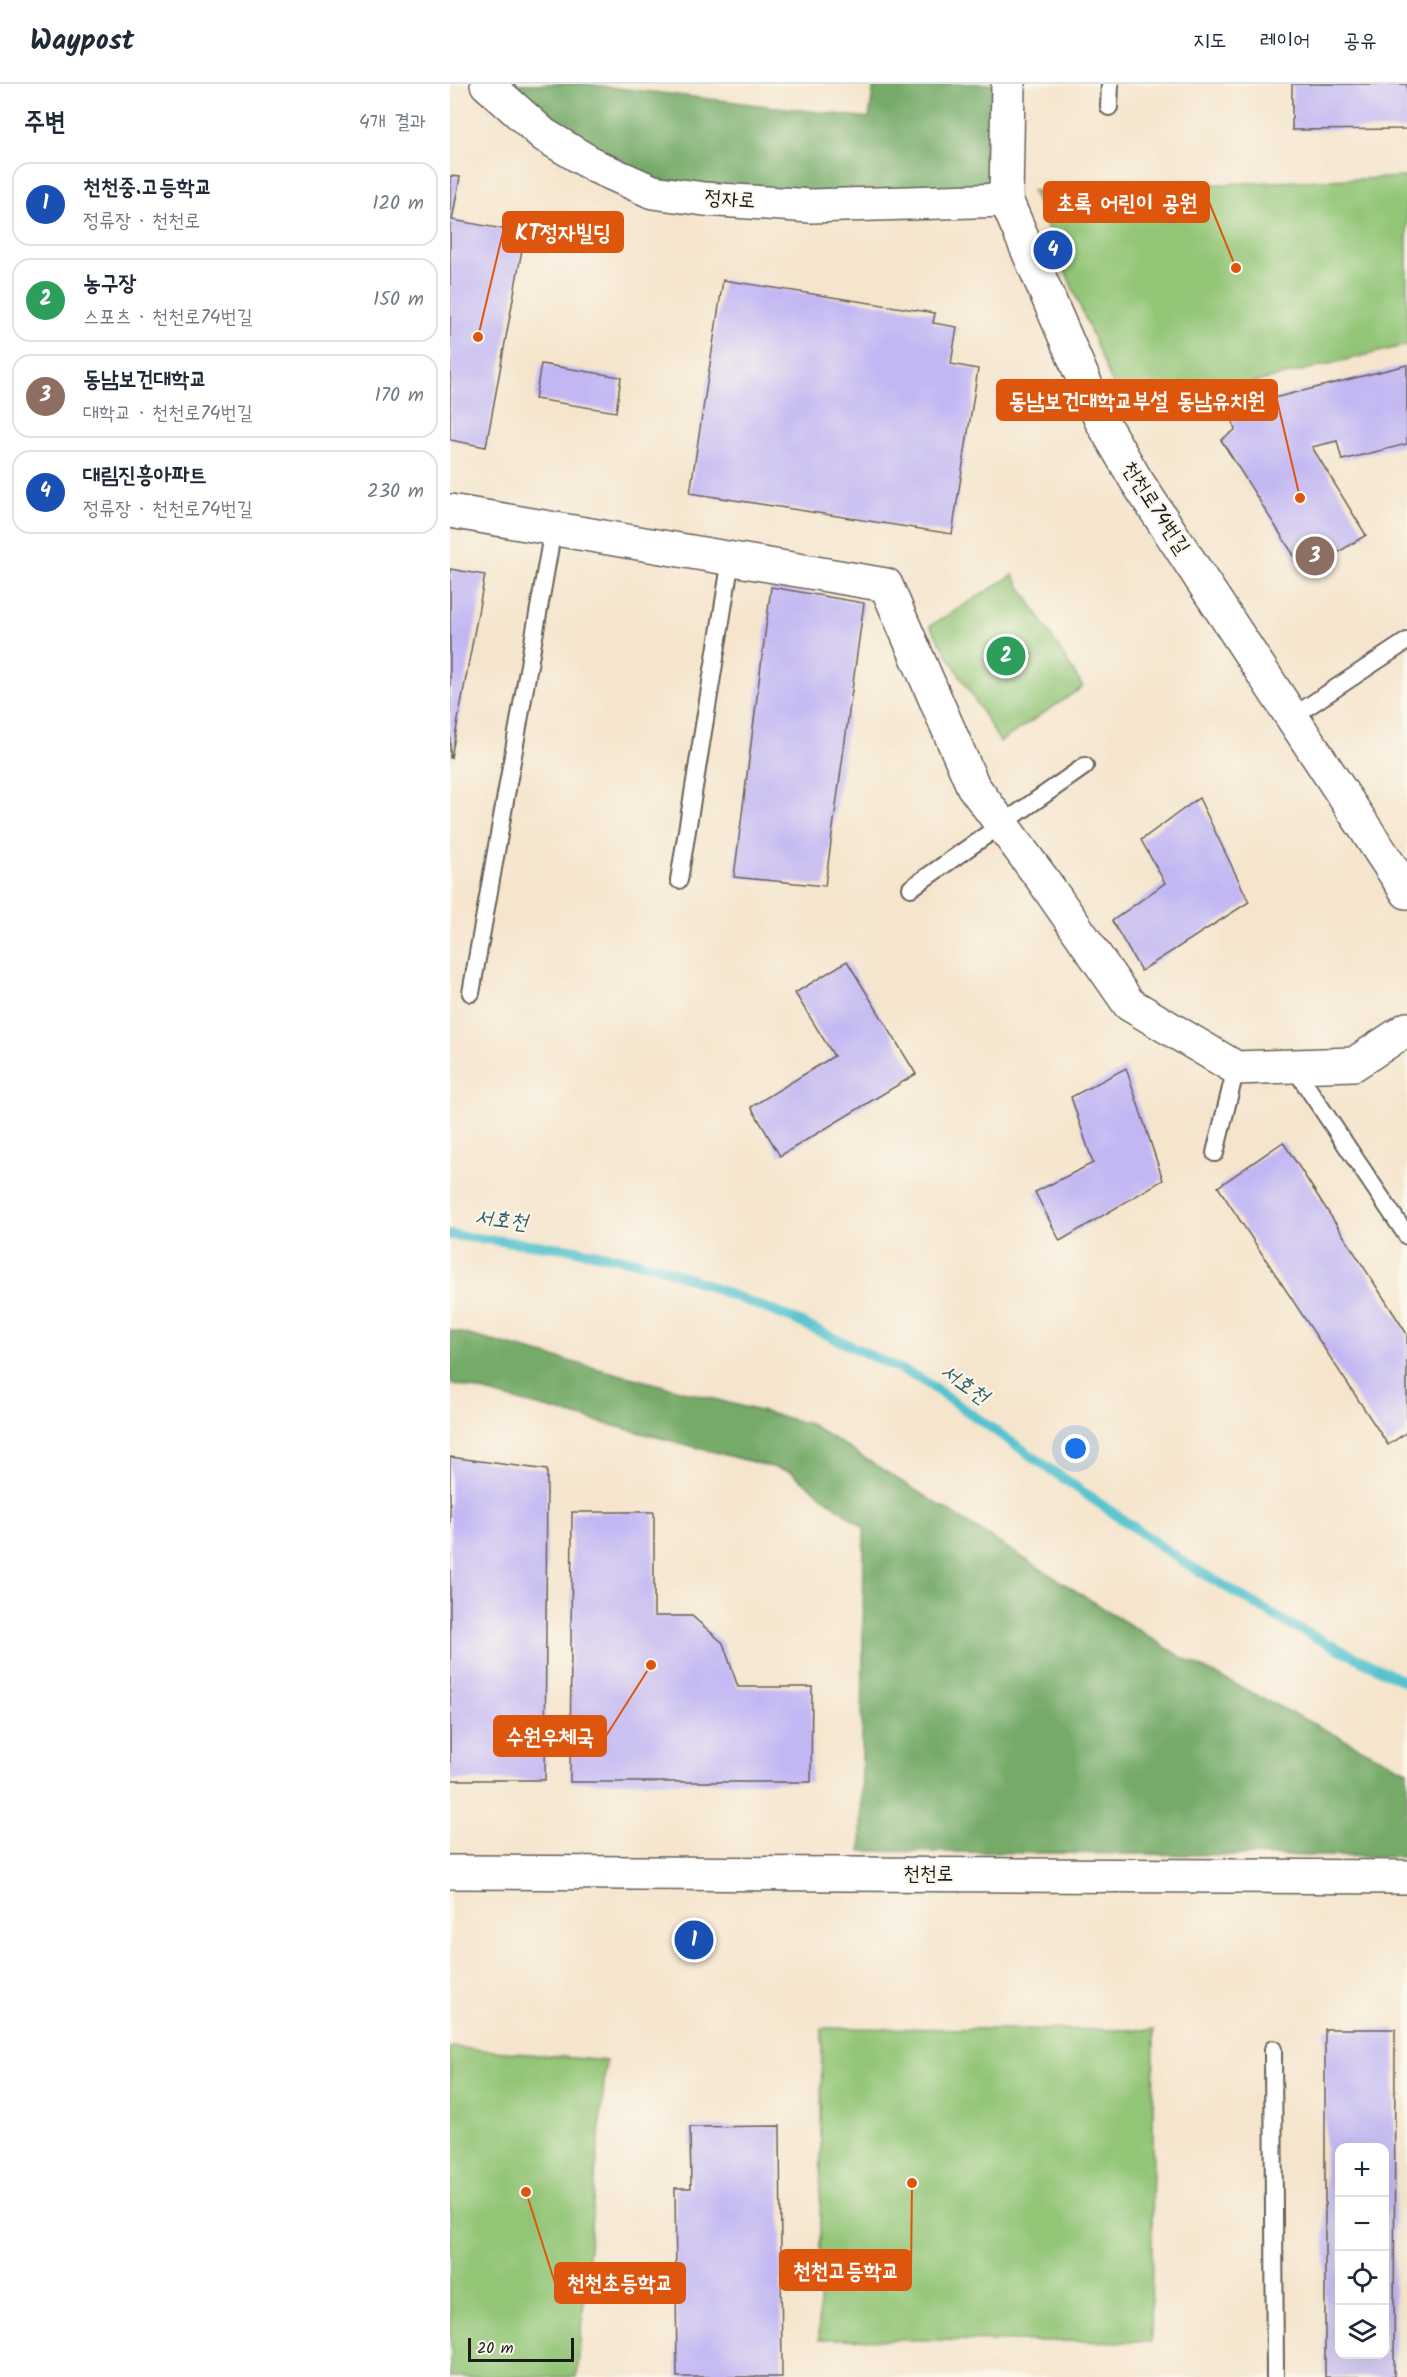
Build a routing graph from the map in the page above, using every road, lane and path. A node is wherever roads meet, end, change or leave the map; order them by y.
1 (487, 84) edge
2 (1008, 84) edge
3 (1110, 84) edge
4 (1109, 107) dead end
5 (1006, 200) junction
6 (450, 511) edge
7 (553, 529) junction
8 (731, 559) junction
9 (1407, 641) edge
10 (1292, 717) junction
11 (1085, 766) dead end
12 (1002, 825) junction
13 (679, 880) dead end
14 (911, 888) dead end
15 (1407, 892) edge
16 (471, 993) dead end
17 (1407, 1029) edge
18 (1293, 1066) junction
19 (1236, 1068) junction
20 (1215, 1153) dead end
21 (1407, 1236) edge
22 (450, 1872) edge
23 (1407, 1877) edge
24 (1273, 2049) dead end
25 (1275, 2377) edge

1 - 5 street, 정자로
2 - 5 street, 천천로74번길
3 - 4 lane
5 - 10 street, 천천로74번길
6 - 7 street
7 - 8 street
7 - 16 lane
8 - 12 street
8 - 13 lane
9 - 10 lane
10 - 15 street, 천천로74번길
11 - 12 lane
12 - 14 lane
12 - 19 street
17 - 18 street
18 - 19 street
18 - 21 lane
19 - 20 lane
22 - 23 street, 천천로
24 - 25 lane

